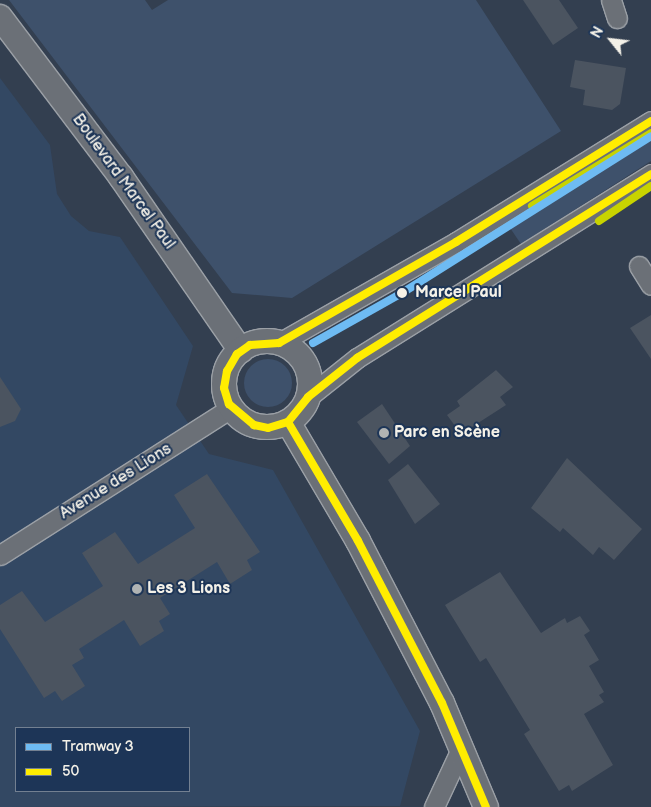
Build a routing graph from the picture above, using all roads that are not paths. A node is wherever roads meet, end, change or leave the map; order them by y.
1 (611, 0) edge
2 (0, 18) edge
3 (617, 18) dead end
4 (651, 121) edge
5 (651, 174) edge
6 (639, 266) dead end
7 (651, 285) edge
8 (279, 343) junction
9 (241, 351) junction
10 (308, 397) junction
11 (231, 408) junction
12 (288, 422) junction
13 (0, 555) edge
14 (461, 749) junction
15 (434, 807) edge
16 (486, 807) edge

1 - 3 street
2 - 9 street, Boulevard Marcel Paul
4 - 8 street
5 - 10 street
6 - 7 street
8 - 9 street
8 - 10 street
9 - 11 street
10 - 12 street
11 - 12 street
11 - 13 street, Avenue des Lions
12 - 14 street
14 - 15 street
14 - 16 street

